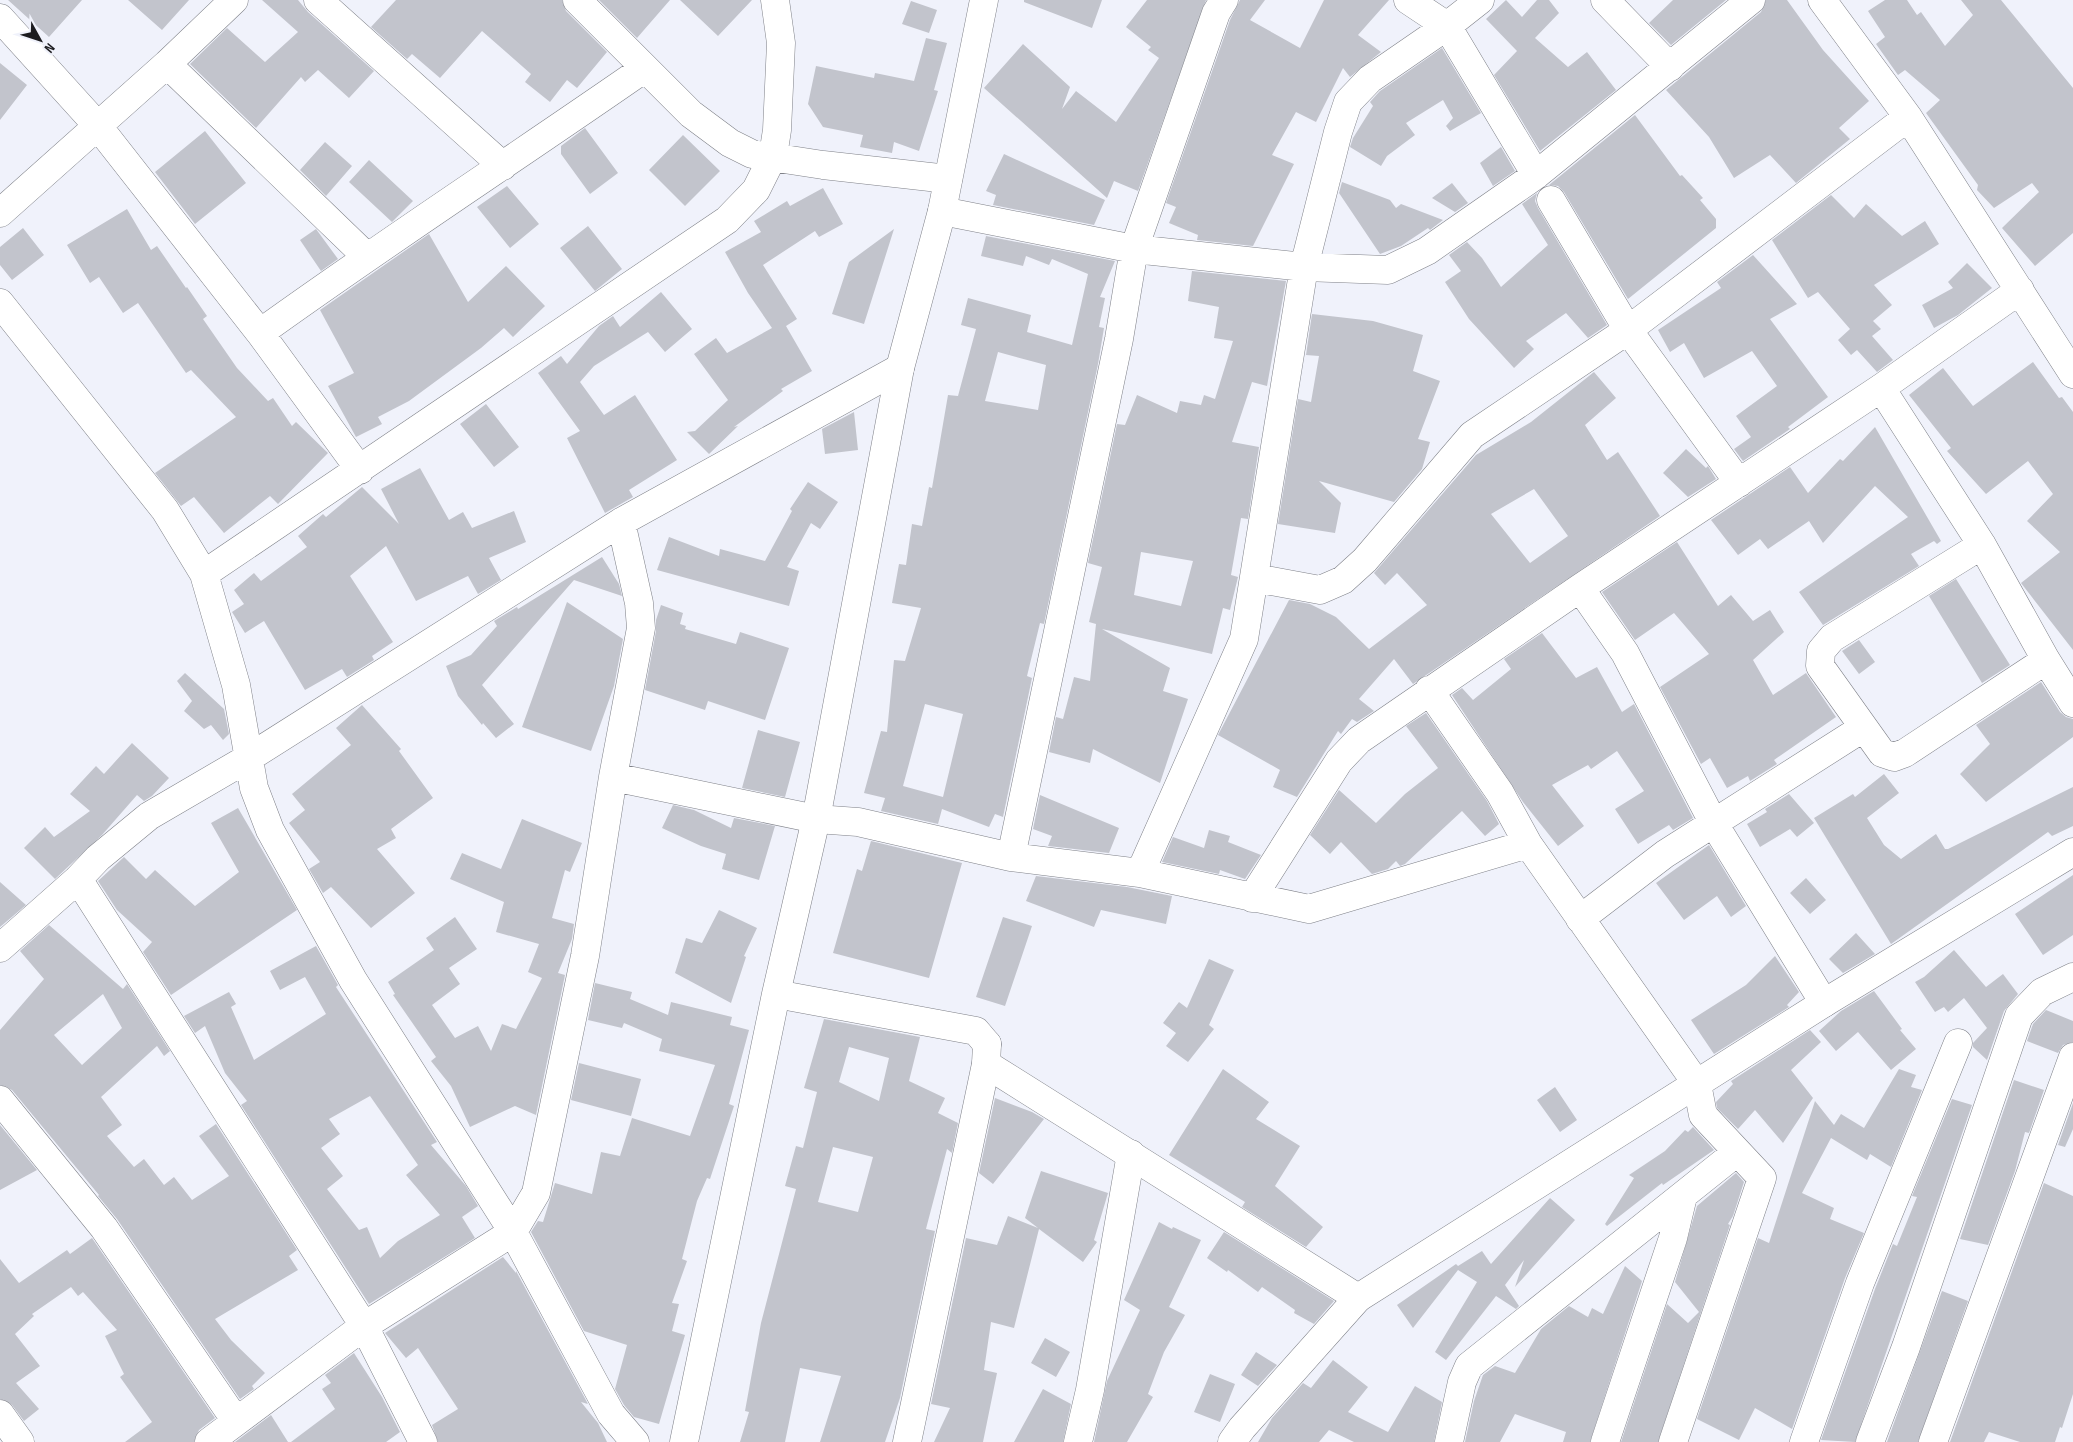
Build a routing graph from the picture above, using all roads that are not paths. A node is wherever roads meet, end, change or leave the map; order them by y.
1 (234, 0) edge
2 (318, 0) edge
3 (577, 0) edge
4 (776, 0) edge
5 (984, 0) edge
6 (1224, 0) edge
7 (1408, 0) edge
8 (1480, 0) edge
9 (1605, 0) edge
10 (1751, 0) edge
11 (1822, 0) edge
12 (0, 18) edge
13 (1447, 26) junction
14 (167, 64) junction
15 (645, 68) junction
16 (1670, 68) junction
17 (1908, 117) junction
18 (97, 125) junction
19 (773, 156) junction
20 (503, 166) junction
21 (1536, 175) junction
22 (948, 179) junction
23 (1551, 200) dead end
24 (942, 211) junction
25 (0, 213) edge
26 (1134, 249) junction
27 (366, 256) junction
28 (1304, 267) junction
29 (2020, 290) junction
30 (0, 303) edge
31 (1628, 330) junction
32 (260, 334) junction
33 (900, 368) junction
34 (2073, 374) edge
35 (1881, 388) junction
36 (360, 470) junction
37 (1739, 483) junction
38 (621, 522) junction
39 (1982, 545) junction
40 (204, 574) junction
41 (1255, 578) junction
42 (1580, 588) junction
43 (2046, 660) junction
44 (1429, 690) junction
45 (2073, 703) edge
46 (1863, 728) junction
47 (250, 758) junction
48 (613, 776) junction
49 (816, 819) junction
50 (1713, 822) junction
51 (1528, 844) junction
52 (2073, 852) edge
53 (1011, 857) junction
54 (1140, 873) junction
55 (78, 879) junction
56 (1252, 898) junction
57 (1580, 919) junction
58 (0, 948) edge
59 (2073, 977) edge
60 (776, 994) junction
61 (1824, 1003) junction
62 (1958, 1043) dead end
63 (986, 1054) junction
64 (2073, 1056) edge
65 (1697, 1084) junction
66 (0, 1100) edge
67 (1737, 1152) junction
68 (1131, 1154) junction
69 (1683, 1196) junction
70 (513, 1232) junction
71 (1358, 1298) junction
72 (364, 1326) junction
73 (0, 1414) edge
74 (236, 1421) junction
75 (20, 1442) edge
76 (209, 1442) edge
77 (423, 1442) edge
78 (635, 1442) edge
79 (684, 1442) edge
80 (907, 1442) edge
81 (1078, 1442) edge
82 (1232, 1442) edge
83 (1449, 1442) edge
84 (1605, 1442) edge
85 (1673, 1442) edge
86 (1804, 1442) edge
87 (1870, 1442) edge
88 (1933, 1442) edge

1 - 14 street
2 - 20 street
3 - 15 street
4 - 19 street
5 - 22 street
6 - 26 street
7 - 13 street
8 - 13 street
9 - 16 street
10 - 16 street
11 - 17 street
12 - 18 street
13 - 21 street
13 - 28 street
14 - 18 street
14 - 27 street
15 - 19 street
15 - 20 street
16 - 21 street
17 - 29 street
17 - 31 street
18 - 25 street
18 - 32 street
19 - 22 street
19 - 36 street
20 - 27 street
21 - 28 street
22 - 24 street
23 - 31 street
24 - 26 street
24 - 33 street
26 - 28 street
26 - 53 street
27 - 32 street
28 - 41 street
29 - 34 street
29 - 35 street
30 - 40 street
31 - 37 street
31 - 41 street
32 - 36 street
33 - 38 street
33 - 49 street
35 - 37 street
35 - 39 street
36 - 40 street
37 - 42 street
38 - 47 street
38 - 48 street
39 - 43 street
39 - 46 street
40 - 47 street
41 - 54 street
42 - 44 street
42 - 50 street
43 - 45 street
43 - 46 street
44 - 51 street
44 - 56 street
46 - 50 street
47 - 55 street
47 - 70 street
48 - 49 street
48 - 70 street
49 - 53 street
49 - 60 street
50 - 57 street
50 - 61 street
51 - 56 street
51 - 57 street
52 - 61 street
53 - 54 street
54 - 56 street
55 - 58 street
55 - 72 street
57 - 65 street
59 - 87 street
60 - 63 street
60 - 79 street
61 - 65 street
62 - 86 street
63 - 68 street
63 - 80 street
64 - 88 street
65 - 67 street
65 - 71 street
66 - 74 street
67 - 69 street
67 - 85 street
68 - 71 street
68 - 81 street
69 - 83 street
69 - 84 street
70 - 72 street
70 - 78 street
71 - 82 street
72 - 74 street
72 - 77 street
73 - 75 street
74 - 76 street

